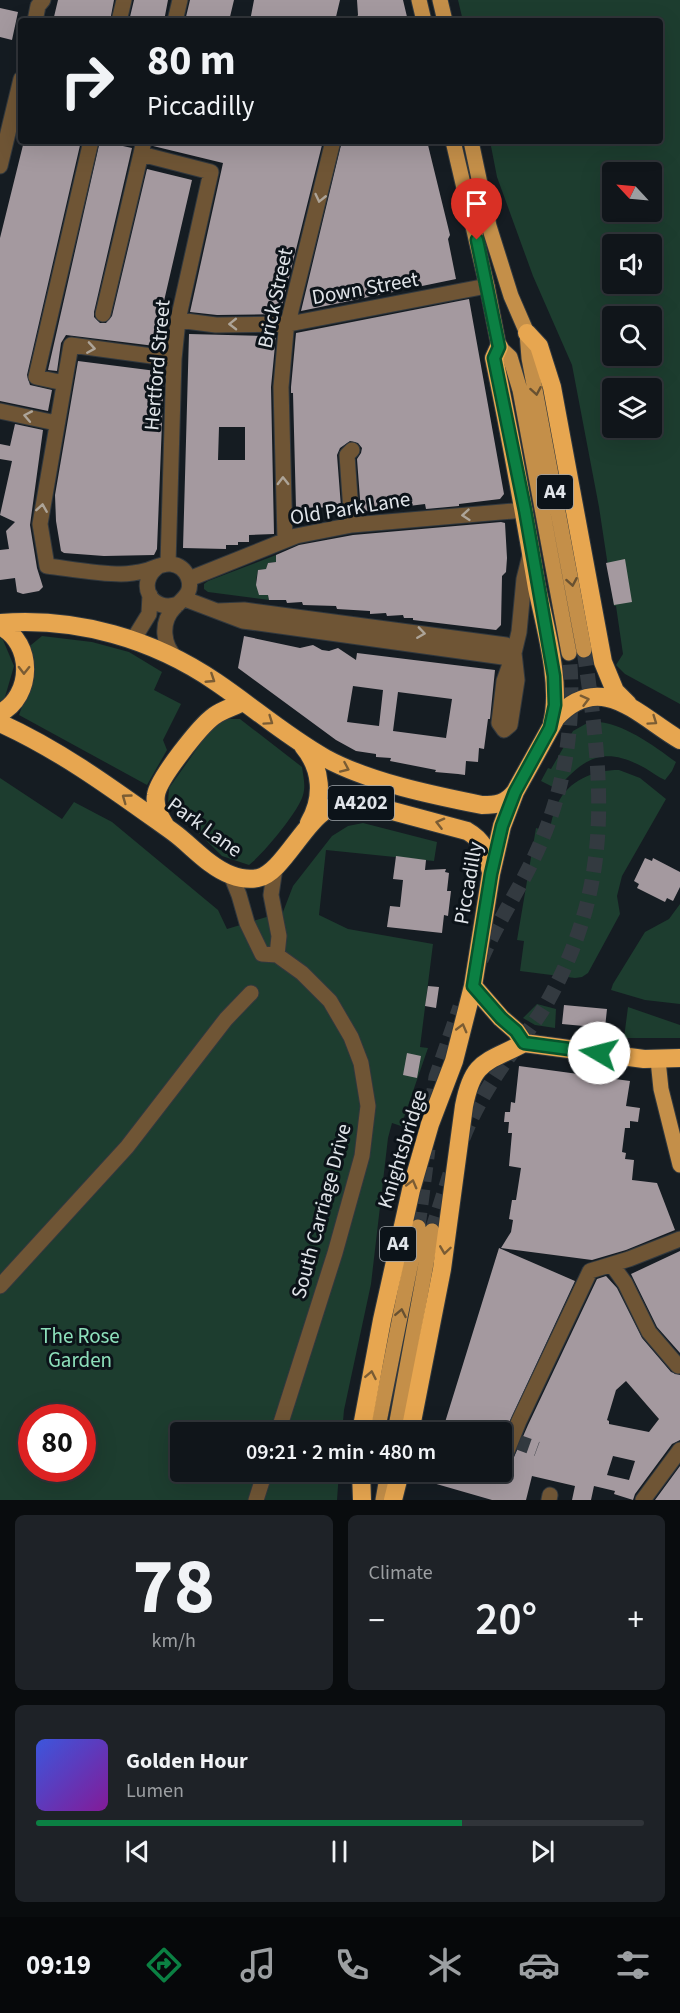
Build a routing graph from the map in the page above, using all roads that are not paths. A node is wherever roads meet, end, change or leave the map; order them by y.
1 (122, 0) edge
2 (180, 0) edge
3 (419, 0) edge
4 (440, 0) edge
5 (40, 2) edge
6 (36, 18) edge
7 (119, 18) edge
8 (176, 18) edge
9 (423, 18) edge
10 (443, 18) edge
11 (18, 111) edge
12 (90, 144) edge
13 (332, 144) edge
14 (454, 144) edge
15 (472, 144) edge
16 (141, 145) edge
17 (0, 166) edge
18 (488, 286) junction
19 (103, 314) dead end
20 (178, 320) junction
21 (289, 324) junction
22 (527, 333) junction
23 (499, 347) junction
24 (174, 359) junction
25 (63, 383) junction
26 (0, 411) edge
27 (56, 423) junction
28 (352, 450) dead end
29 (525, 510) junction
30 (352, 525) junction
31 (285, 539) junction
32 (531, 550) junction
33 (164, 565) junction
34 (121, 574) junction
35 (189, 579) junction
36 (149, 593) junction
37 (182, 601) junction
38 (0, 624) edge
39 (133, 640) junction
40 (584, 650) tunnel mouth
41 (569, 653) tunnel mouth
42 (176, 658) junction
43 (243, 702) junction
44 (630, 705) junction
45 (0, 713) edge
46 (0, 723) edge
47 (550, 728) junction
48 (295, 739) junction
49 (680, 740) edge
50 (515, 792) junction
51 (306, 828) junction
52 (168, 829) junction
53 (275, 868) junction
54 (491, 874) junction
55 (231, 875) junction
56 (277, 955) junction
57 (473, 986) junction
58 (251, 993) dead end
59 (524, 1043) junction
60 (680, 1058) edge
61 (658, 1060) junction
62 (680, 1165) edge
63 (680, 1239) edge
64 (617, 1263) junction
65 (0, 1286) edge
66 (678, 1365) dead end
67 (281, 1422) edge
68 (363, 1422) edge
69 (379, 1422) edge
70 (396, 1422) edge
71 (412, 1422) edge
72 (512, 1443) edge
73 (680, 1450) edge
74 (262, 1482) edge
75 (362, 1482) edge
76 (367, 1482) edge
77 (386, 1482) edge
78 (398, 1482) edge
79 (256, 1500) edge
80 (363, 1500) edge
81 (383, 1500) edge
82 (393, 1500) edge
83 (643, 1500) edge

1 - 7 street
2 - 8 street
3 - 9 main road
4 - 10 main road
5 - 6 street
11 - 17 street
12 - 25 street
13 -> 21 street, Brick Street
14 - 18 main road, A4
15 - 22 main road, A4
16 - 19 street
16 - 20 street, Hertford Street
18 - 21 street, Down Street
18 - 23 main road, A4
21 -> 20 street, Down Street
20 - 24 street, Hertford Street
31 -> 21 street, Brick Street
22 -> 40 main road, A4
22 - 44 highway, A4
23 - 29 highway, A4
23 - 41 main road, A4
25 -> 24 street
24 - 33 street, Hertford Street
25 - 27 street
27 -> 26 street
34 -> 27 street
28 - 30 street
29 -> 30 street, Old Park Lane
29 - 32 highway, A4
30 - 31 street, Old Park Lane
31 - 35 street, Old Park Lane
32 - 37 street
32 - 47 highway, A4
33 - 34 street
33 - 35 street
33 - 36 street, Hertford Street
34 - 36 street
35 - 37 street
36 - 37 street
36 - 39 street, Hertford Street
37 - 42 street
38 - 39 highway, A4202
38 -> 45 highway, A4202
39 - 42 highway, A4202
42 -> 43 highway, A4202
43 -> 48 highway, A4202
43 - 52 highway
47 -> 44 highway, A4
44 -> 49 highway, A4
52 -> 46 highway, Park Lane
47 - 50 highway, Piccadilly / A4
48 -> 50 highway, A4202
48 - 51 highway, A4202
50 - 54 highway, Piccadilly / A4
51 - 53 highway, A4202
54 -> 51 highway, A4202
52 - 55 highway, Park Lane
53 - 55 highway, Park Lane
53 - 56 street
54 - 57 highway, Piccadilly / A4
55 - 56 street, South Carriage Drive
56 - 67 street, South Carriage Drive
57 - 59 highway
68 -> 57 highway, Knightsbridge / A4
58 - 65 street
59 - 61 highway
59 -> 71 highway, A4
60 - 61 highway
61 - 62 main road
63 - 64 street
64 - 66 street
64 - 72 street
69 -> 70 main road, A4
73 - 83 street
74 - 79 street
75 - 80 highway
76 - 80 main road
77 - 81 main road
78 - 82 highway

